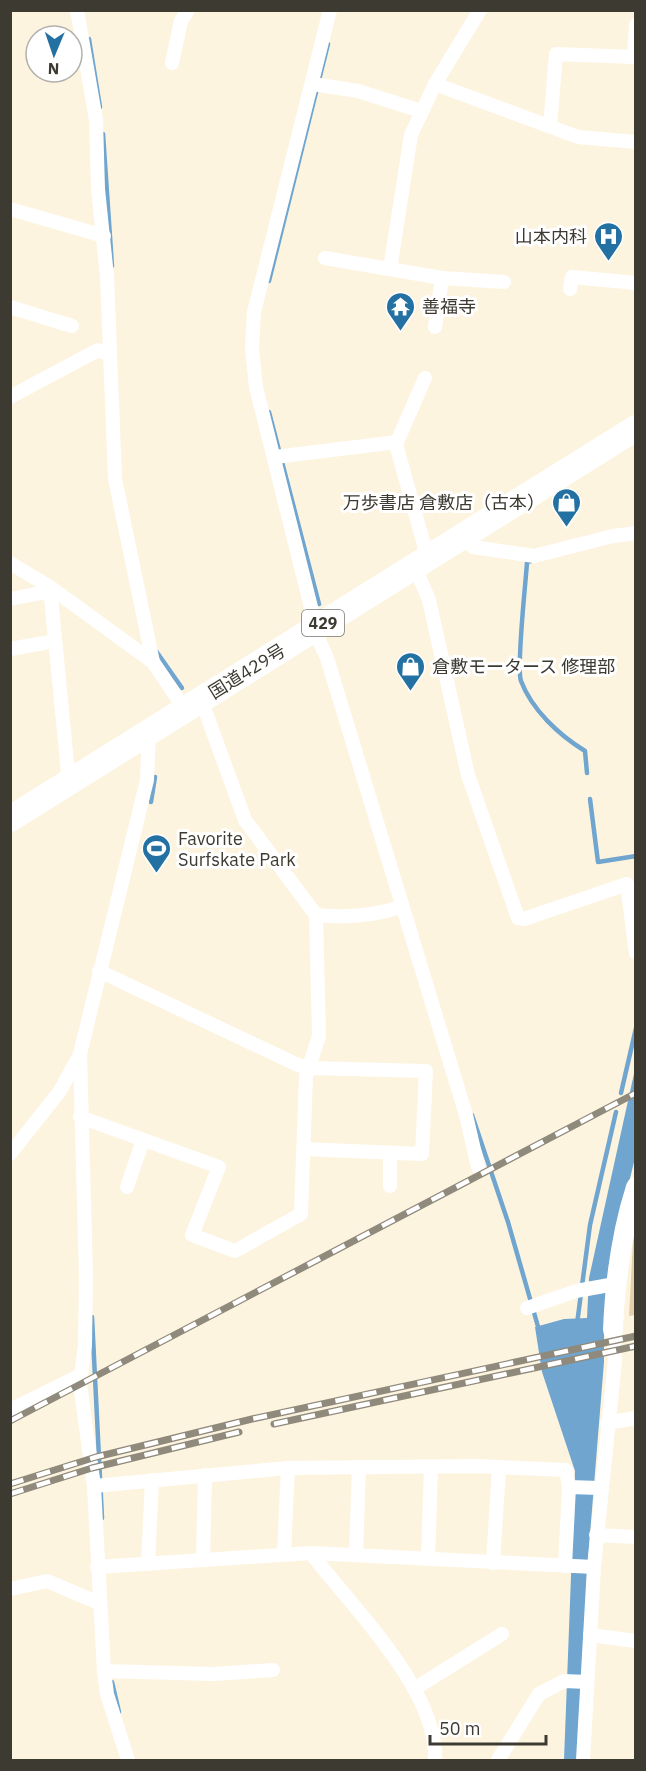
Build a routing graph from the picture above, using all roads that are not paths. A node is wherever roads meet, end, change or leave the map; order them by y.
1 (77, 10) edge
2 (188, 10) edge
3 (330, 10) edge
4 (480, 10) edge
5 (636, 26) edge
6 (635, 57) edge
7 (172, 63) dead end
8 (317, 84) junction
9 (435, 84) junction
10 (421, 111) junction
11 (550, 126) junction
12 (636, 142) edge
13 (10, 209) edge
14 (105, 236) junction
15 (325, 258) dead end
16 (390, 269) junction
17 (442, 278) junction
18 (504, 282) dead end
19 (636, 283) edge
20 (570, 289) dead end
21 (10, 307) edge
22 (72, 326) dead end
23 (435, 327) dead end
24 (110, 355) junction
25 (425, 378) dead end
26 (10, 397) edge
27 (636, 428) edge
28 (397, 442) junction
29 (280, 457) junction
30 (636, 533) edge
31 (464, 536) junction
32 (10, 563) edge
33 (421, 563) junction
34 (50, 589) junction
35 (10, 599) edge
36 (316, 627) junction
37 (55, 641) junction
38 (10, 649) edge
39 (153, 662) junction
40 (193, 706) junction
41 (149, 732) junction
42 (69, 783) junction
43 (10, 819) edge
44 (400, 907) junction
45 (315, 915) junction
46 (636, 953) edge
47 (103, 973) junction
48 (80, 1054) junction
49 (309, 1068) junction
50 (426, 1071) junction
51 (451, 1072) junction
52 (85, 1118) junction
53 (16, 1138) edge
54 (143, 1140) junction
55 (304, 1149) junction
56 (10, 1154) edge
57 (390, 1154) junction
58 (478, 1167) dead end
59 (127, 1186) dead end
60 (390, 1186) dead end
61 (636, 1187) edge
62 (613, 1284) junction
63 (531, 1306) dead end
64 (613, 1330) joint
65 (81, 1375) junction
66 (10, 1410) edge
67 (636, 1418) edge
68 (607, 1423) junction
69 (359, 1467) junction
70 (288, 1468) junction
71 (431, 1468) junction
72 (499, 1468) junction
73 (206, 1475) junction
74 (152, 1480) junction
75 (100, 1486) junction
76 (572, 1487) junction
77 (598, 1488) junction
78 (596, 1535) junction
79 (636, 1537) edge
80 (284, 1553) junction
81 (311, 1553) junction
82 (356, 1554) junction
83 (203, 1559) junction
84 (428, 1559) junction
85 (493, 1563) junction
86 (148, 1564) junction
87 (568, 1566) junction
88 (100, 1567) junction
89 (591, 1567) junction
90 (10, 1589) edge
91 (99, 1603) junction
92 (502, 1634) dead end
93 (590, 1635) junction
94 (636, 1641) edge
95 (273, 1670) dead end
96 (108, 1671) junction
97 (584, 1682) junction
98 (414, 1689) junction
99 (128, 1761) edge
100 (435, 1761) edge
101 (498, 1761) edge
102 (583, 1761) edge

1 - 14 street
2 - 7 street
3 - 8 street
4 - 9 street
5 - 6 street
6 - 11 street
8 - 10 street
8 - 29 street
9 - 10 street
9 - 11 street
10 - 16 street
11 - 12 street
13 - 14 street
14 - 24 street
15 - 16 street
16 - 17 street
17 - 18 street
17 - 23 street
19 - 20 street
21 - 22 street
24 - 26 street
24 - 39 street
25 - 28 street
27 - 31 highway, 国道429号 / 429
28 - 29 street
28 - 33 street
29 - 36 street
30 - 31 street
31 - 33 highway, 国道429号 / 429
32 - 34 street
33 - 36 highway, 国道429号 / 429
33 - 46 street
34 - 35 street
34 - 37 street
34 - 39 street
36 - 40 highway, 国道429号 / 429
36 - 44 street
37 - 38 street
37 - 42 street
39 - 40 street
40 - 41 highway, 国道429号 / 429
40 - 45 street
41 - 42 highway, 国道429号 / 429
41 - 47 street
42 - 43 highway, 国道429号 / 429
44 - 45 street
44 - 51 street
45 - 49 street
47 - 48 street
47 - 49 street
48 - 52 street
48 - 53 street
49 - 50 street
49 - 55 street
50 - 51 street
50 - 57 street
51 - 58 street
52 - 54 street
52 - 65 street
53 - 56 street
54 - 55 street
54 - 59 street
55 - 57 street
57 - 60 street
61 - 62 street
62 - 63 street
62 - 64 street
64 - 68 street
65 - 66 street
65 - 75 street
67 - 68 street
68 - 77 street
69 - 70 street
69 - 71 street
69 - 82 street
70 - 73 street
70 - 80 street
71 - 72 street
71 - 84 street
72 - 76 street
72 - 85 street
73 - 74 street
73 - 83 street
74 - 75 street
74 - 86 street
75 - 88 street
76 - 77 street
76 - 87 street
77 - 78 street
78 - 79 street
78 - 89 street
80 - 81 street
80 - 83 street
81 - 82 street
81 - 98 street
82 - 84 street
83 - 86 street
84 - 85 street
85 - 87 street
86 - 88 street
87 - 89 street
88 - 91 street
89 - 93 street
90 - 91 street
91 - 96 street
92 - 98 street
93 - 94 street
93 - 97 street
95 - 96 street
96 - 99 street
97 - 101 street
97 - 102 street
98 - 100 street

